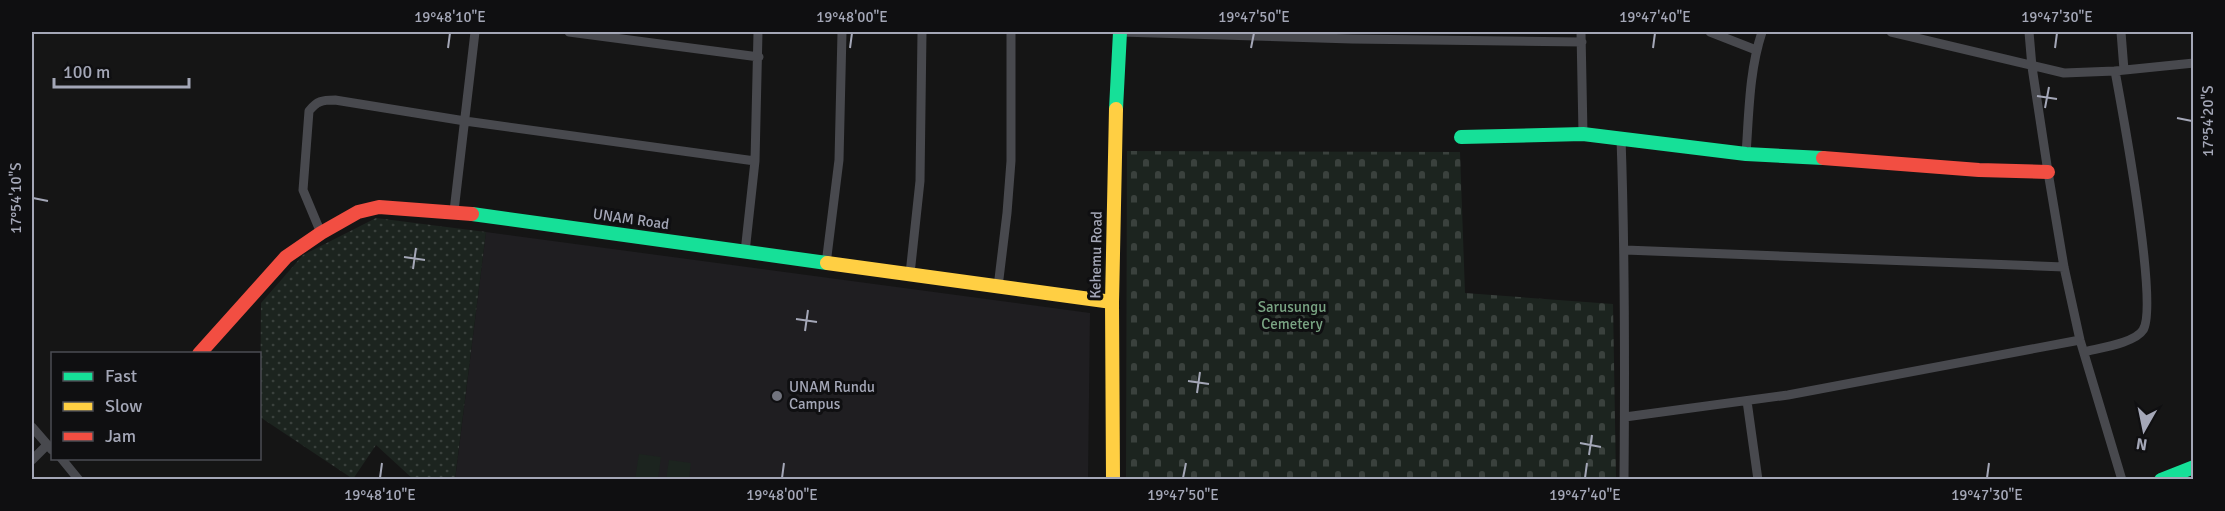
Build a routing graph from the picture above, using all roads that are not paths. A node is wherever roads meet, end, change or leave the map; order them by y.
1 (475, 32) edge
2 (569, 32) edge
3 (758, 32) edge
4 (842, 32) edge
5 (922, 32) edge
6 (1011, 32) edge
7 (1120, 32) edge
8 (1581, 32) edge
9 (1710, 32) edge
10 (1762, 32) edge
11 (1892, 32) edge
12 (2029, 32) edge
13 (2121, 32) edge
14 (1582, 42) junction
15 (1756, 50) junction
16 (759, 57) junction
17 (2193, 63) edge
18 (2032, 67) junction
19 (2119, 71) junction
20 (465, 121) junction
21 (1583, 134) junction
22 (1461, 137) dead end
23 (1621, 138) junction
24 (1746, 154) junction
25 (755, 161) junction
26 (2048, 172) junction
27 (454, 211) junction
28 (321, 233) junction
29 (1625, 250) junction
30 (745, 252) junction
31 (826, 264) junction
32 (2064, 267) junction
33 (910, 274) junction
34 (998, 287) junction
35 (1112, 302) junction
36 (2080, 340) junction
37 (201, 352) edge
38 (2084, 352) junction
39 (1747, 401) junction
40 (1624, 417) junction
41 (32, 427) edge
42 (50, 447) edge
43 (32, 460) edge
44 (62, 460) edge
45 (2193, 467) edge
46 (79, 480) edge
47 (1113, 480) edge
48 (1624, 480) edge
49 (1758, 480) edge
50 (2122, 480) edge
51 (2161, 480) edge

1 - 20 street
2 - 16 street
3 - 16 street
4 - 31 street
5 - 33 street
6 - 34 street
7 - 14 street
7 - 35 street, Kehemu Road
8 - 14 street
9 - 15 street
10 - 15 street
11 - 18 street
12 - 18 street
13 - 19 street
14 - 21 street
15 - 24 street
16 - 25 street
17 - 19 street
18 - 19 street
18 - 26 street
19 - 38 street
20 - 25 street
20 - 27 street
20 - 28 street
21 - 22 street
21 - 23 street
23 - 24 street
23 - 29 street
24 - 26 street
25 - 30 street
26 - 32 street
27 - 28 street, UNAM Road
27 - 30 street, UNAM Road
28 - 37 street, UNAM Road
29 - 32 street
29 - 40 street
30 - 31 street, UNAM Road
31 - 33 street, UNAM Road
32 - 36 street
33 - 34 street, UNAM Road
34 - 35 street, UNAM Road
35 - 47 street, Kehemu Road
36 - 38 street
36 - 39 street
38 - 50 street
39 - 40 street
39 - 49 street
40 - 48 street
41 - 42 street
42 - 43 street
44 - 46 street
45 - 51 street

